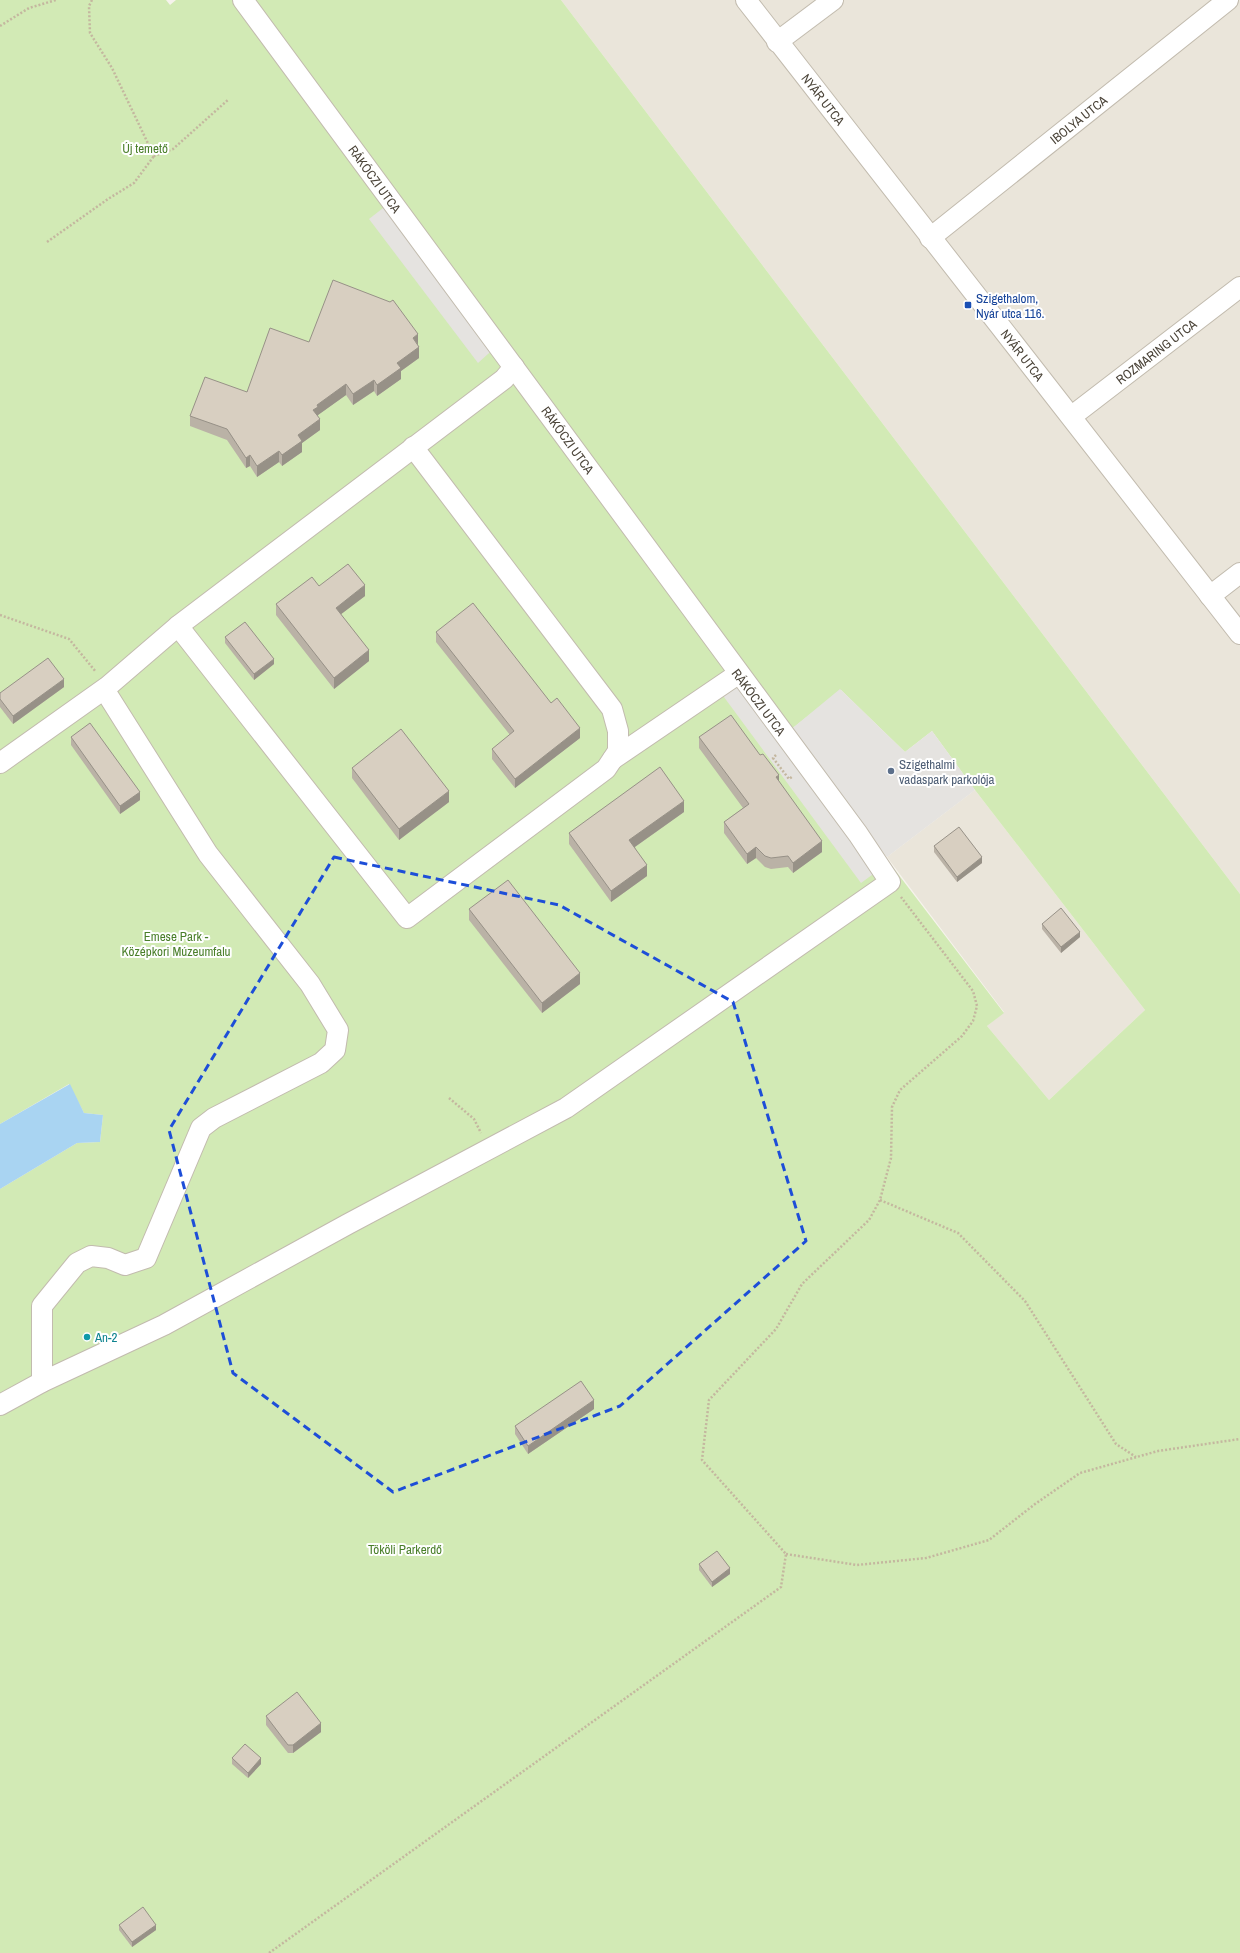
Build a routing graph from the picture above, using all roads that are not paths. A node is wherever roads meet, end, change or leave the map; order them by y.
1 (746, 0) edge
2 (833, 0) edge
3 (1228, 0) edge
4 (250, 2) edge
5 (777, 42) junction
6 (930, 238) junction
7 (1240, 287) edge
8 (514, 366) junction
9 (1072, 416) junction
10 (413, 447) junction
11 (1240, 573) edge
12 (1210, 596) junction
13 (178, 626) junction
14 (1240, 634) edge
15 (738, 674) junction
16 (108, 692) junction
17 (613, 759) junction
18 (0, 763) edge
19 (42, 1382) junction
20 (0, 1405) edge

1 - 5 street, NYÁR UTCA
2 - 5 street
3 - 6 street, IBOLYA UTCA
4 - 8 street, RÁKÓCZI UTCA
5 - 6 street, NYÁR UTCA
6 - 9 street, NYÁR UTCA
7 - 9 street, ROZMARING UTCA
8 - 10 street
8 - 15 street, RÁKÓCZI UTCA
9 - 12 street, NYÁR UTCA
10 - 13 street
10 - 17 street
11 - 12 street
12 - 14 street, NYÁR UTCA
13 - 16 street
13 - 17 street
15 - 17 street
15 - 19 street, RÁKÓCZI UTCA
16 - 18 street
16 - 19 street
19 - 20 street

